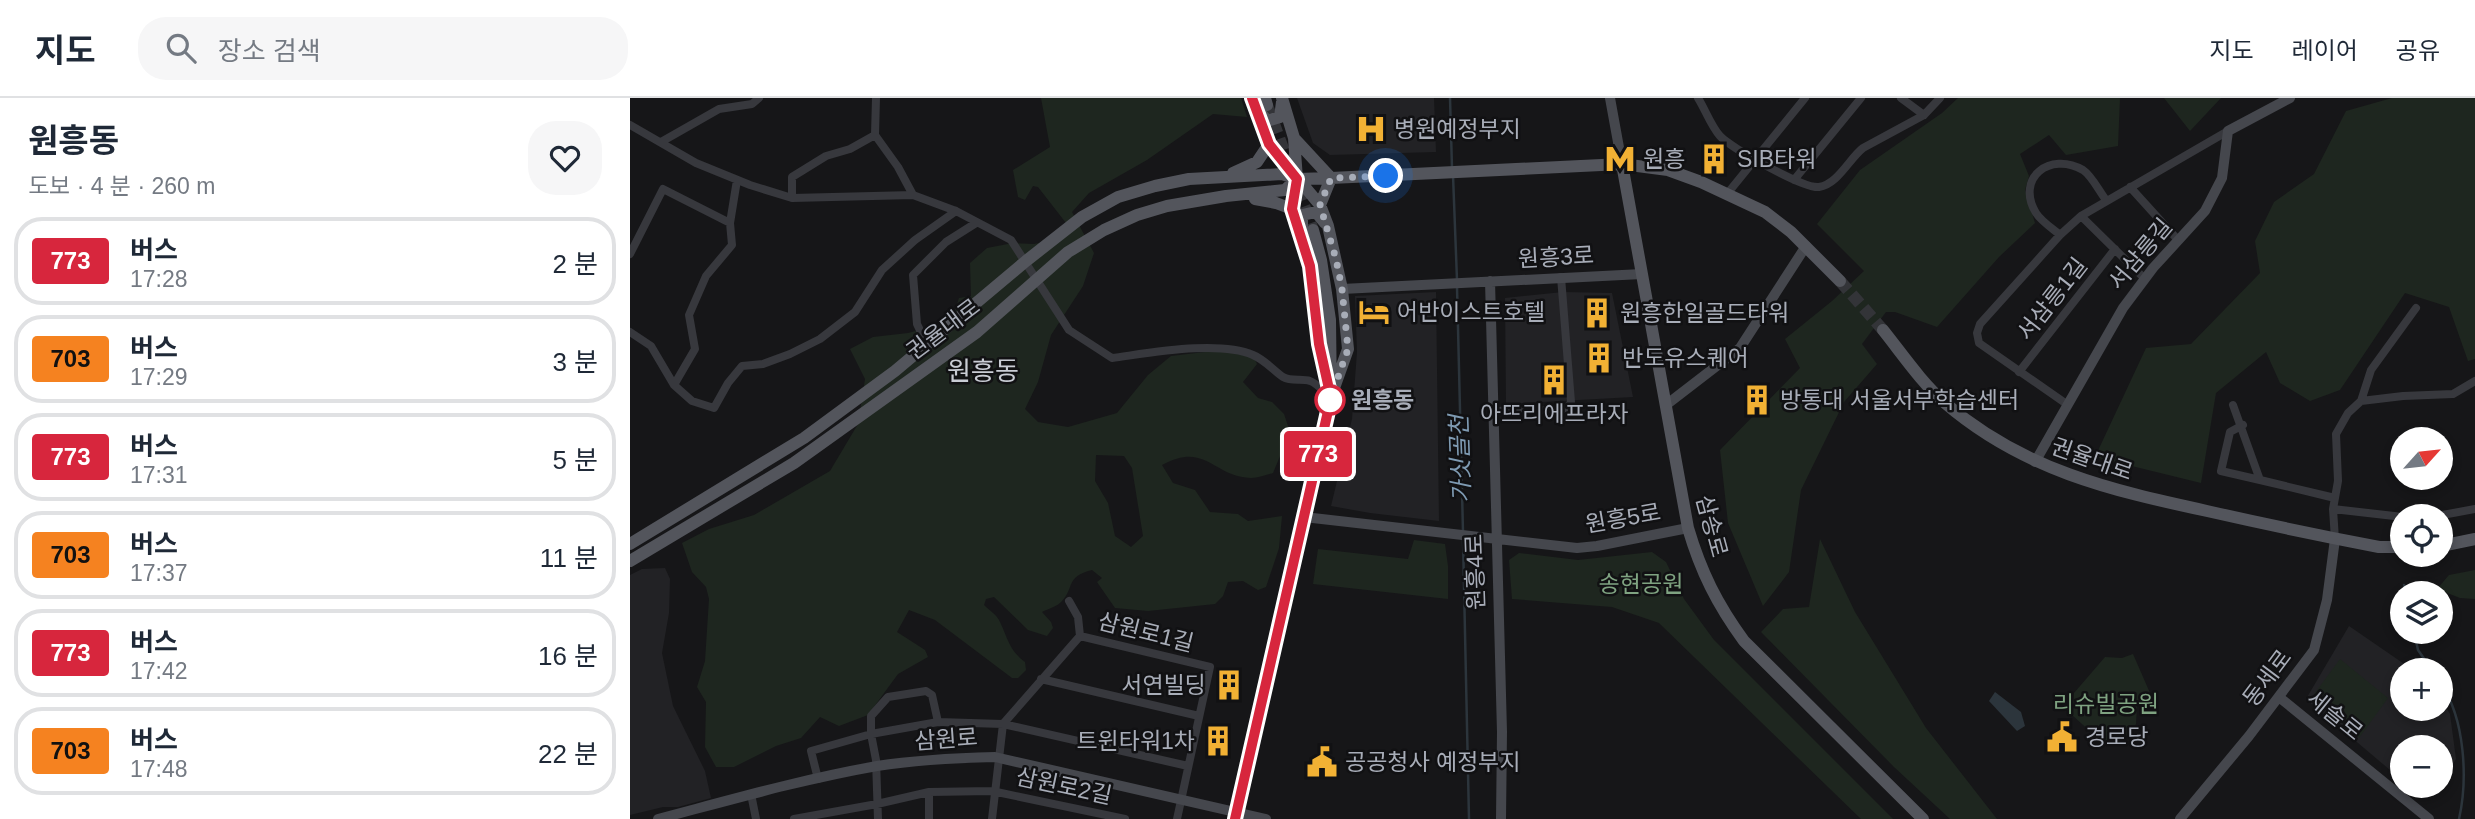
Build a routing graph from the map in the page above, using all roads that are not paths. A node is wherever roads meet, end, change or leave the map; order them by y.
1 (759, 98) edge
2 (876, 98) edge
3 (1282, 98) edge
4 (1610, 98) edge
5 (1699, 98) edge
6 (1805, 98) edge
7 (1861, 98) edge
8 (1901, 98) edge
9 (1940, 98) edge
10 (2290, 98) edge
11 (1260, 102) edge
12 (1924, 115) junction
13 (630, 125) edge
14 (2228, 131) junction
15 (875, 135) junction
16 (1294, 138) junction
17 (661, 142) junction
18 (1269, 144) junction
19 (1755, 159) junction
20 (1622, 163) junction
21 (1222, 177) junction
22 (1331, 178) junction
23 (1297, 179) junction
24 (737, 180) junction
25 (1794, 180) junction
26 (2130, 187) junction
27 (1727, 194) junction
28 (913, 195) junction
29 (1226, 196) junction
30 (793, 198) junction
31 (2106, 200) junction
32 (1320, 205) junction
33 (1292, 209) junction
34 (956, 211) junction
35 (2081, 216) junction
36 (730, 223) junction
37 (976, 223) junction
38 (1328, 226) junction
39 (1308, 233) junction
40 (2060, 235) junction
41 (2178, 240) junction
42 (1806, 246) junction
43 (2115, 249) junction
44 (630, 254) edge
45 (1026, 261) junction
46 (1642, 274) junction
47 (1561, 277) junction
48 (1037, 278) junction
49 (2145, 279) junction
50 (1490, 281) junction
51 (1840, 281) tunnel mouth
52 (1342, 289) junction
53 (2416, 308) dead end
54 (1883, 330) tunnel mouth
55 (630, 332) edge
56 (927, 345) junction
57 (2019, 372) junction
58 (2475, 381) edge
59 (674, 385) junction
60 (1331, 398) junction
61 (2361, 401) junction
62 (1666, 405) junction
63 (2068, 405) junction
64 (2233, 405) dead end
65 (1492, 411) junction
66 (2242, 425) junction
67 (2035, 462) junction
68 (2260, 480) junction
69 (2335, 498) junction
70 (2333, 509) junction
71 (2475, 509) edge
72 (2453, 513) edge
73 (2390, 516) edge
74 (1304, 517) junction
75 (1688, 528) junction
76 (1495, 539) junction
77 (2335, 539) junction
78 (2475, 539) edge
79 (630, 544) edge
80 (2453, 544) edge
81 (2390, 547) edge
82 (630, 561) edge
83 (1069, 601) dead end
84 (1080, 636) junction
85 (1041, 679) junction
86 (2279, 697) junction
87 (1199, 716) junction
88 (938, 722) junction
89 (1003, 724) junction
90 (871, 734) junction
91 (1000, 758) junction
92 (876, 766) junction
93 (1188, 766) junction
94 (818, 779) junction
95 (996, 791) junction
96 (929, 792) junction
97 (751, 794) junction
98 (1181, 799) junction
99 (877, 804) junction
100 (1236, 816) edge
101 (817, 817) edge
102 (658, 819) edge
103 (756, 819) edge
104 (794, 819) edge
105 (878, 819) edge
106 (929, 819) edge
107 (992, 819) edge
108 (1125, 819) edge
109 (1177, 819) edge
110 (1266, 819) edge
111 (1501, 819) edge
112 (1923, 819) edge
113 (2180, 819) edge
114 (2429, 819) edge

1 - 17 street
2 - 15 street
3 - 11 main road
3 - 16 main road
4 - 20 street
5 - 19 street
6 - 19 street
7 - 25 street
8 - 12 street
9 - 12 street
10 - 14 street
11 - 18 main road
12 - 25 street
13 - 17 street
14 - 26 street, 서삼릉1길
14 - 41 street, 서삼릉길
15 - 28 street
15 - 30 street
16 - 22 main road
16 - 23 main road
17 - 24 street
18 - 21 main road
18 - 23 main road
19 - 25 street
19 - 27 street
20 - 22 main road, 권율대로
20 - 27 main road
20 - 46 main road, 삼송로
21 - 23 main road, 권율대로
21 - 45 main road, 권율대로
22 - 23 main road, 권율대로
22 - 32 main road
23 - 29 main road, 권율대로
23 - 32 main road
23 - 33 main road
24 - 30 street
24 - 36 street
26 - 31 street, 서삼릉1길
26 - 41 street
27 - 42 main road
28 - 30 street
28 - 34 street
29 - 33 main road
29 - 48 main road, 권율대로
31 - 35 street, 서삼릉1길
31 - 40 street, 서삼릉1길
32 - 38 main road
33 - 39 main road
34 - 37 street
34 - 59 street
35 - 40 street, 서삼릉1길
35 - 43 street
36 - 44 street
36 - 59 street
37 - 45 street
37 - 56 street
38 - 39 main road
38 - 52 main road
39 - 60 main road
40 - 57 street, 서삼릉1길
41 - 49 street, 서삼릉길
42 - 51 main road
42 - 62 street
43 - 49 street
43 - 57 street, 서삼릉1길
45 - 48 street
45 - 56 main road, 권율대로
46 - 47 street, 원흥3로
46 - 62 main road, 삼송로
47 - 50 street, 원흥3로
47 - 65 street
48 - 60 street
48 - 82 main road, 권율대로
49 - 63 street, 서삼릉길
50 - 52 street, 원흥3로
50 - 65 street, 원흥4로
52 - 60 main road
53 - 61 street
54 - 67 main road, 권율대로
55 - 59 street
56 - 79 main road, 권율대로
57 - 63 street, 서삼릉1길
58 - 61 street
60 - 74 main road
61 - 69 street
62 - 75 main road, 삼송로
63 - 67 street, 서삼릉길
64 - 66 street
65 - 76 street, 원흥4로
66 - 68 street
66 - 68 street
67 - 77 main road, 권율대로
68 - 69 street
69 - 70 street
70 - 73 street
70 - 77 street
71 - 72 street
74 - 76 street, 원흥5로
74 - 100 main road
75 - 76 street, 원흥5로
75 - 112 main road, 삼송로
76 - 111 street, 원흥4로
77 - 81 main road, 권율대로
77 - 86 street, 동세로
78 - 80 main road
83 - 84 street
84 - 85 street, 삼원로1길
84 - 87 street, 삼원로1길
85 - 87 street
85 - 89 street, 삼원로1길
86 - 113 street, 동세로
86 - 114 street, 세솔로
87 - 93 street, 삼원로1길
88 - 89 street
88 - 90 street
88 - 90 street
89 - 91 street
89 - 93 street
90 - 92 street
90 - 94 street
91 - 92 street, 삼원로
91 - 95 street, 삼원로2길
91 - 98 street, 삼원로
92 - 94 street, 삼원로
92 - 99 street
93 - 98 street, 삼원로1길
94 - 97 street, 삼원로
95 - 96 street
95 - 107 street, 삼원로2길
95 - 108 street, 삼원로2길
96 - 99 street
96 - 106 street
97 - 102 street, 삼원로
97 - 103 street
98 - 100 street, 삼원로
98 - 109 street
99 - 101 street
99 - 105 street
100 - 110 street, 삼원로
101 - 104 street

